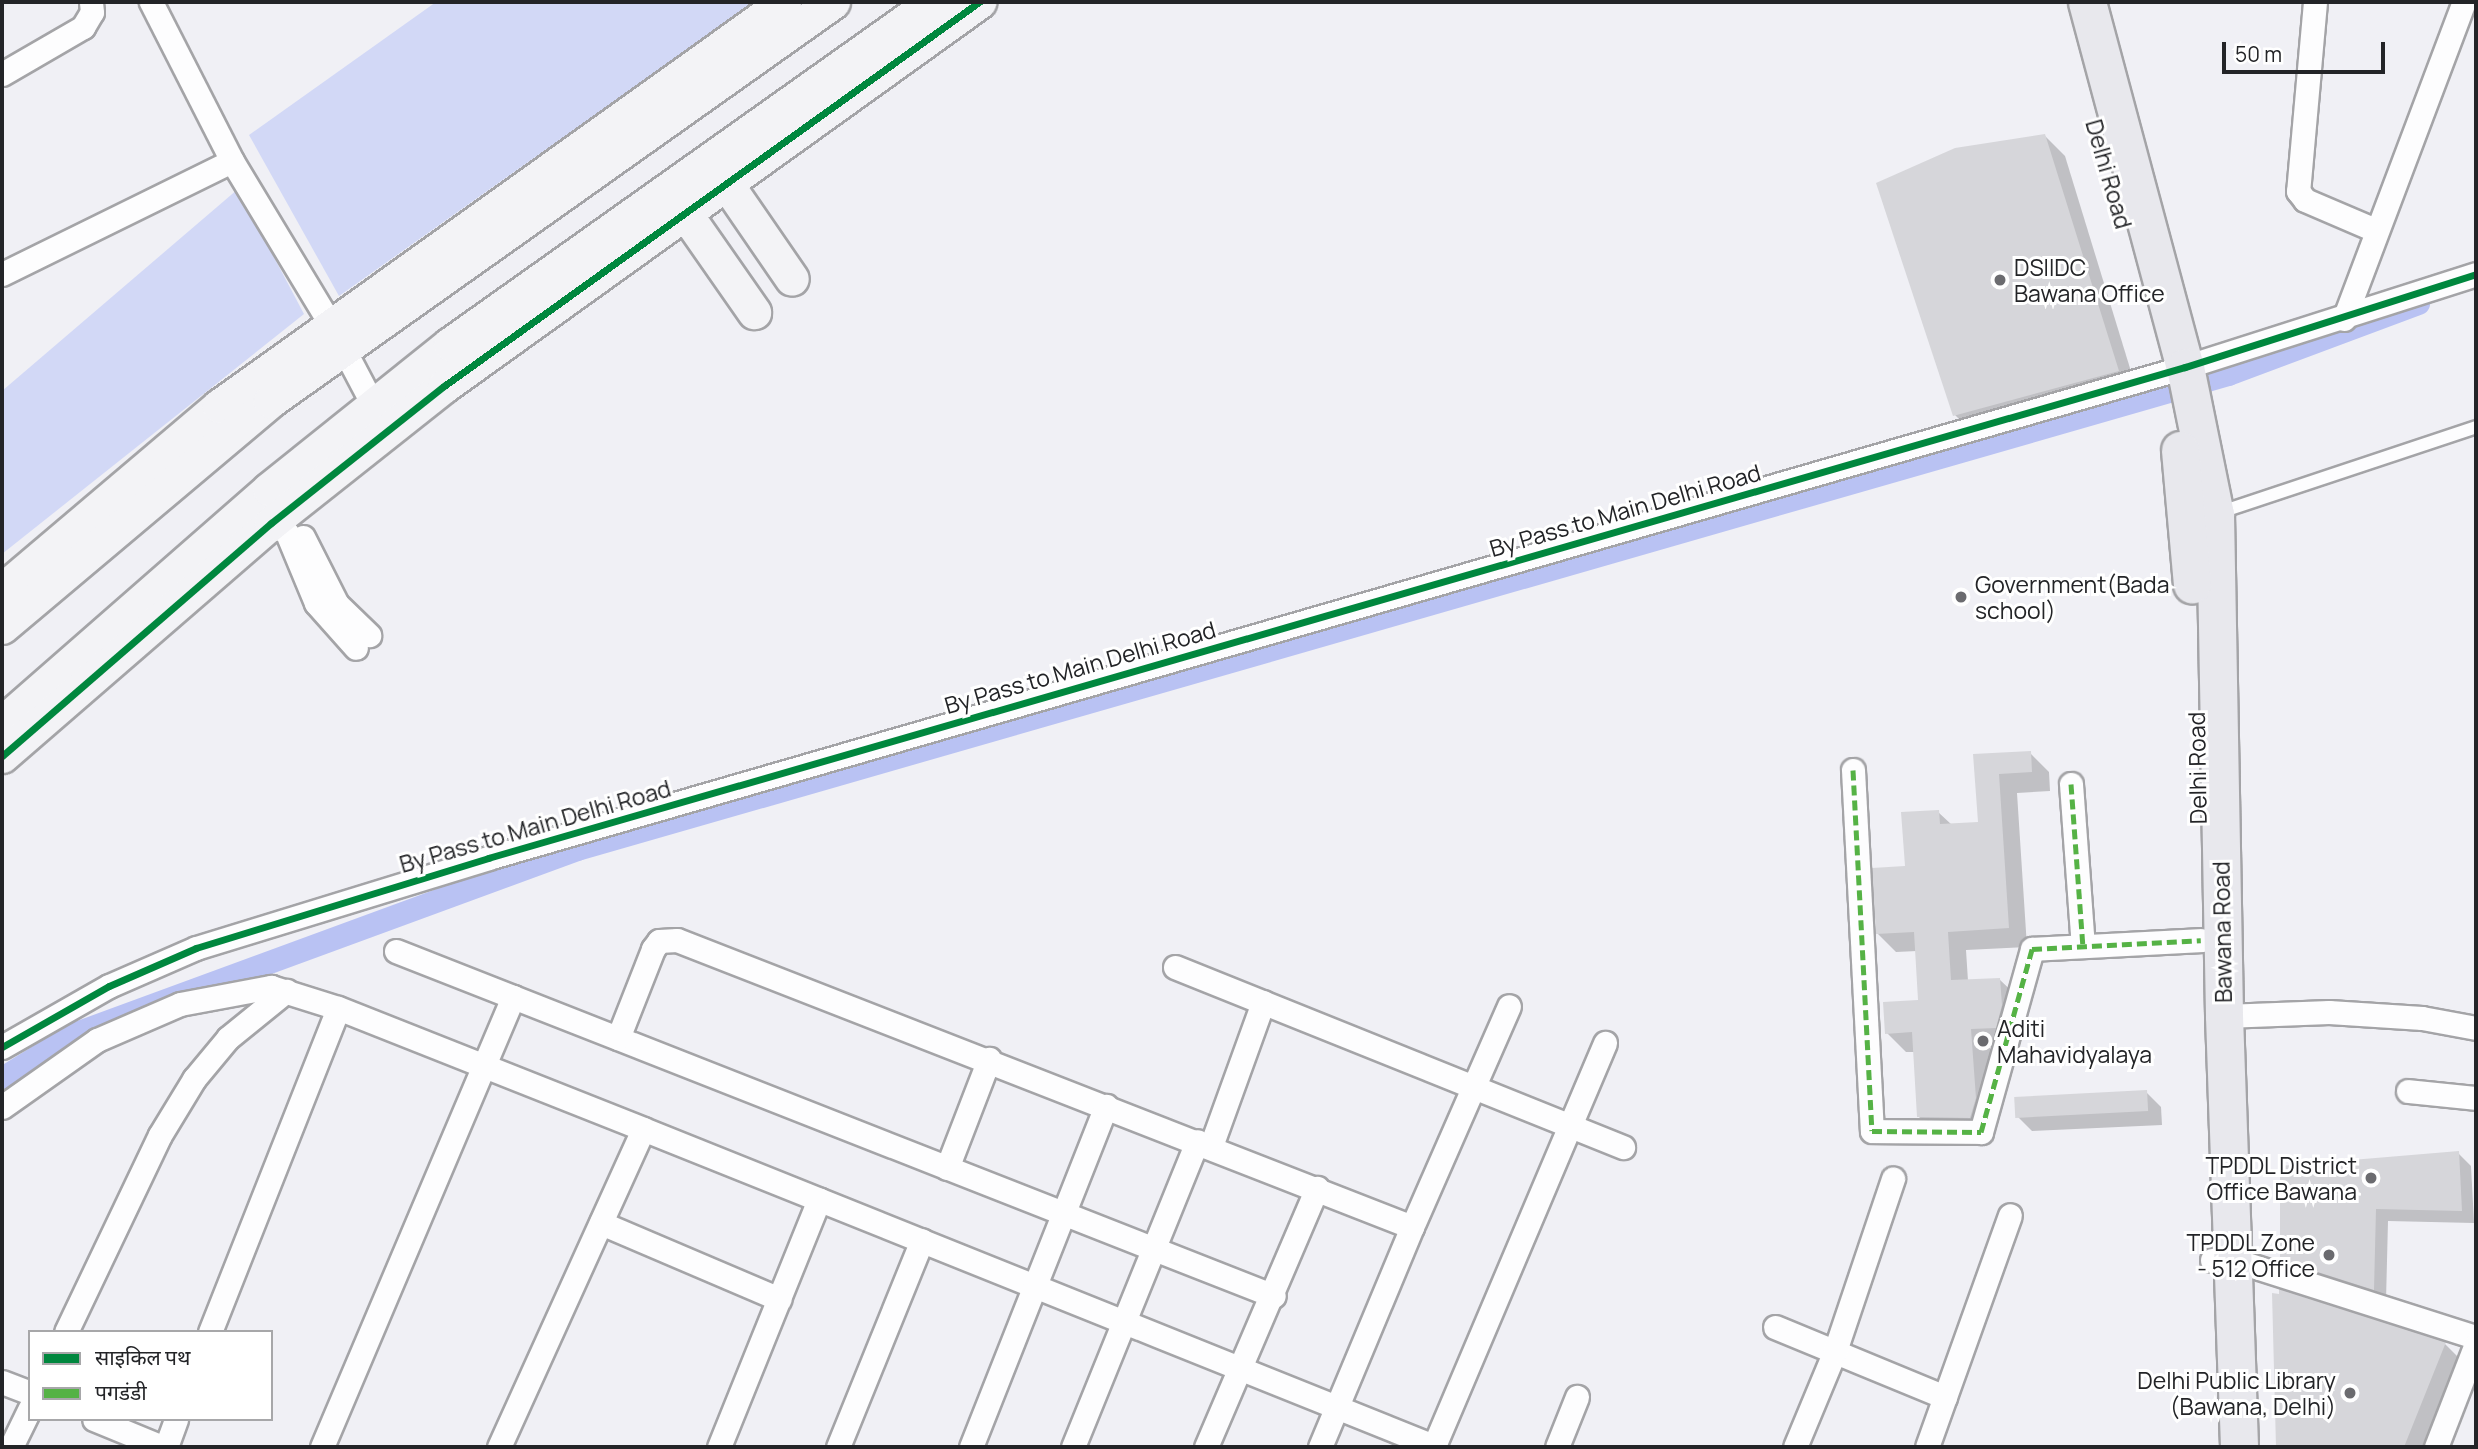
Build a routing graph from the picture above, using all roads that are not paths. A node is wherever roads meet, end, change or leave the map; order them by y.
1 (91, 2) edge
2 (151, 2) edge
3 (784, 2) edge
4 (833, 2) edge
5 (932, 2) edge
6 (979, 2) edge
7 (2066, 2) edge
8 (2087, 2) edge
9 (2315, 2) edge
10 (2464, 2) edge
11 (2, 74) edge
12 (2101, 106) junction
13 (232, 161) junction
14 (726, 183) junction
15 (685, 213) junction
16 (2375, 230) junction
17 (2, 274) edge
18 (2476, 274) edge
19 (792, 279) dead end
20 (754, 312) dead end
21 (2344, 319) junction
22 (337, 337) junction
23 (2176, 376) junction
24 (380, 418) junction
25 (2476, 427) edge
26 (2203, 494) junction
27 (298, 501) junction
28 (263, 530) junction
29 (2, 590) edge
30 (2, 627) edge
31 (2, 723) edge
32 (2, 756) edge
33 (1853, 770) dead end
34 (2071, 784) dead end
35 (2201, 940) junction
36 (2082, 946) junction
37 (396, 951) dead end
38 (1175, 967) dead end
39 (286, 991) junction
40 (513, 997) junction
41 (1263, 1002) junction
42 (1509, 1006) dead end
43 (338, 1007) junction
44 (2224, 1016) junction
45 (2476, 1028) edge
46 (618, 1038) junction
47 (1605, 1043) dead end
48 (2, 1047) edge
49 (989, 1059) junction
50 (485, 1066) junction
51 (1471, 1087) junction
52 (2408, 1091) dead end
53 (2476, 1098) edge
54 (1106, 1106) junction
55 (2, 1107) edge
56 (1569, 1127) junction
57 (643, 1129) junction
58 (1204, 1143) junction
59 (1623, 1147) dead end
60 (947, 1168) junction
61 (1893, 1179) dead end
62 (1317, 1188) junction
63 (820, 1199) junction
64 (1063, 1213) junction
65 (2010, 1215) dead end
66 (601, 1223) junction
67 (1412, 1227) junction
68 (922, 1240) junction
69 (1155, 1245) junction
70 (2223, 1260) junction
71 (1035, 1287) junction
72 (1274, 1296) junction
73 (779, 1299) junction
74 (1125, 1321) junction
75 (1775, 1327) dead end
76 (67, 1330) edge
77 (211, 1330) edge
78 (2476, 1337) edge
79 (2476, 1345) edge
80 (1835, 1351) junction
81 (1241, 1368) junction
82 (2, 1382) edge
83 (28, 1392) edge
84 (1945, 1396) junction
85 (1577, 1397) dead end
86 (1337, 1406) junction
87 (28, 1412) edge
88 (99, 1421) edge
89 (175, 1421) edge
90 (11, 1447) edge
91 (164, 1447) edge
92 (322, 1447) edge
93 (501, 1447) edge
94 (719, 1447) edge
95 (838, 1447) edge
96 (971, 1447) edge
97 (1073, 1447) edge
98 (1206, 1447) edge
99 (1320, 1447) edge
100 (1435, 1447) edge
101 (1557, 1447) edge
102 (1795, 1447) edge
103 (1927, 1447) edge
104 (2219, 1447) edge
105 (2239, 1447) edge
106 (2436, 1447) edge

1 - 11 street
2 - 13 street
3 - 22 main road
4 - 22 main road
5 - 24 main road
6 - 14 main road
7 - 12 main road, Delhi Road
8 - 12 main road
9 - 16 street
10 - 16 street
12 - 23 main road
13 - 17 street
13 - 22 street
14 - 15 main road
14 - 19 main road
15 - 20 main road
15 - 24 main road
16 - 21 street
18 - 21 street, By Pass to Main Delhi Road
21 - 23 street, By Pass to Main Delhi Road
22 - 24 street
22 - 29 main road
22 - 30 main road
23 - 26 main road, Bawana Road
23 - 48 street, By Pass to Main Delhi Road
24 - 27 main road
24 - 31 main road
25 - 26 lane
26 - 35 main road, Delhi Road
26 - 44 main road, Bawana Road
27 - 28 main road
27 - 28 street
28 - 32 main road
33 - 36 street
34 - 36 street
35 - 36 street
35 - 70 main road, Delhi Road
37 - 40 street
38 - 41 street
39 - 43 street
39 - 55 street
39 - 76 street
40 - 46 street
40 - 50 street
41 - 51 street
41 - 58 street
42 - 51 street
43 - 50 street
43 - 77 street
44 - 45 street
44 - 70 main road, Bawana Road
46 - 49 street
46 - 60 street
47 - 56 street
49 - 54 street
49 - 60 street
50 - 57 street
50 - 92 street
51 - 56 street
51 - 67 street
52 - 53 street
54 - 58 street
54 - 64 street
56 - 59 street
56 - 100 street
57 - 63 street
57 - 66 street
58 - 62 street
58 - 69 street
60 - 64 street
61 - 80 street
62 - 67 street
62 - 72 street
63 - 68 street
63 - 73 street
64 - 69 street
64 - 71 street
65 - 84 street
66 - 73 street
66 - 93 street
67 - 86 street
68 - 71 street
68 - 95 street
69 - 72 street
69 - 74 street
70 - 78 street
70 - 104 main road, Delhi Road
70 - 105 main road, Bawana Road
71 - 74 street
71 - 96 street
72 - 81 street
73 - 94 street
74 - 81 street
74 - 97 street
75 - 80 street
79 - 106 street
80 - 84 street
80 - 102 street
81 - 86 street
81 - 98 street
82 - 83 street
84 - 103 street
85 - 101 street
86 - 99 street
86 - 100 street
87 - 90 street
88 - 91 street
89 - 91 street

